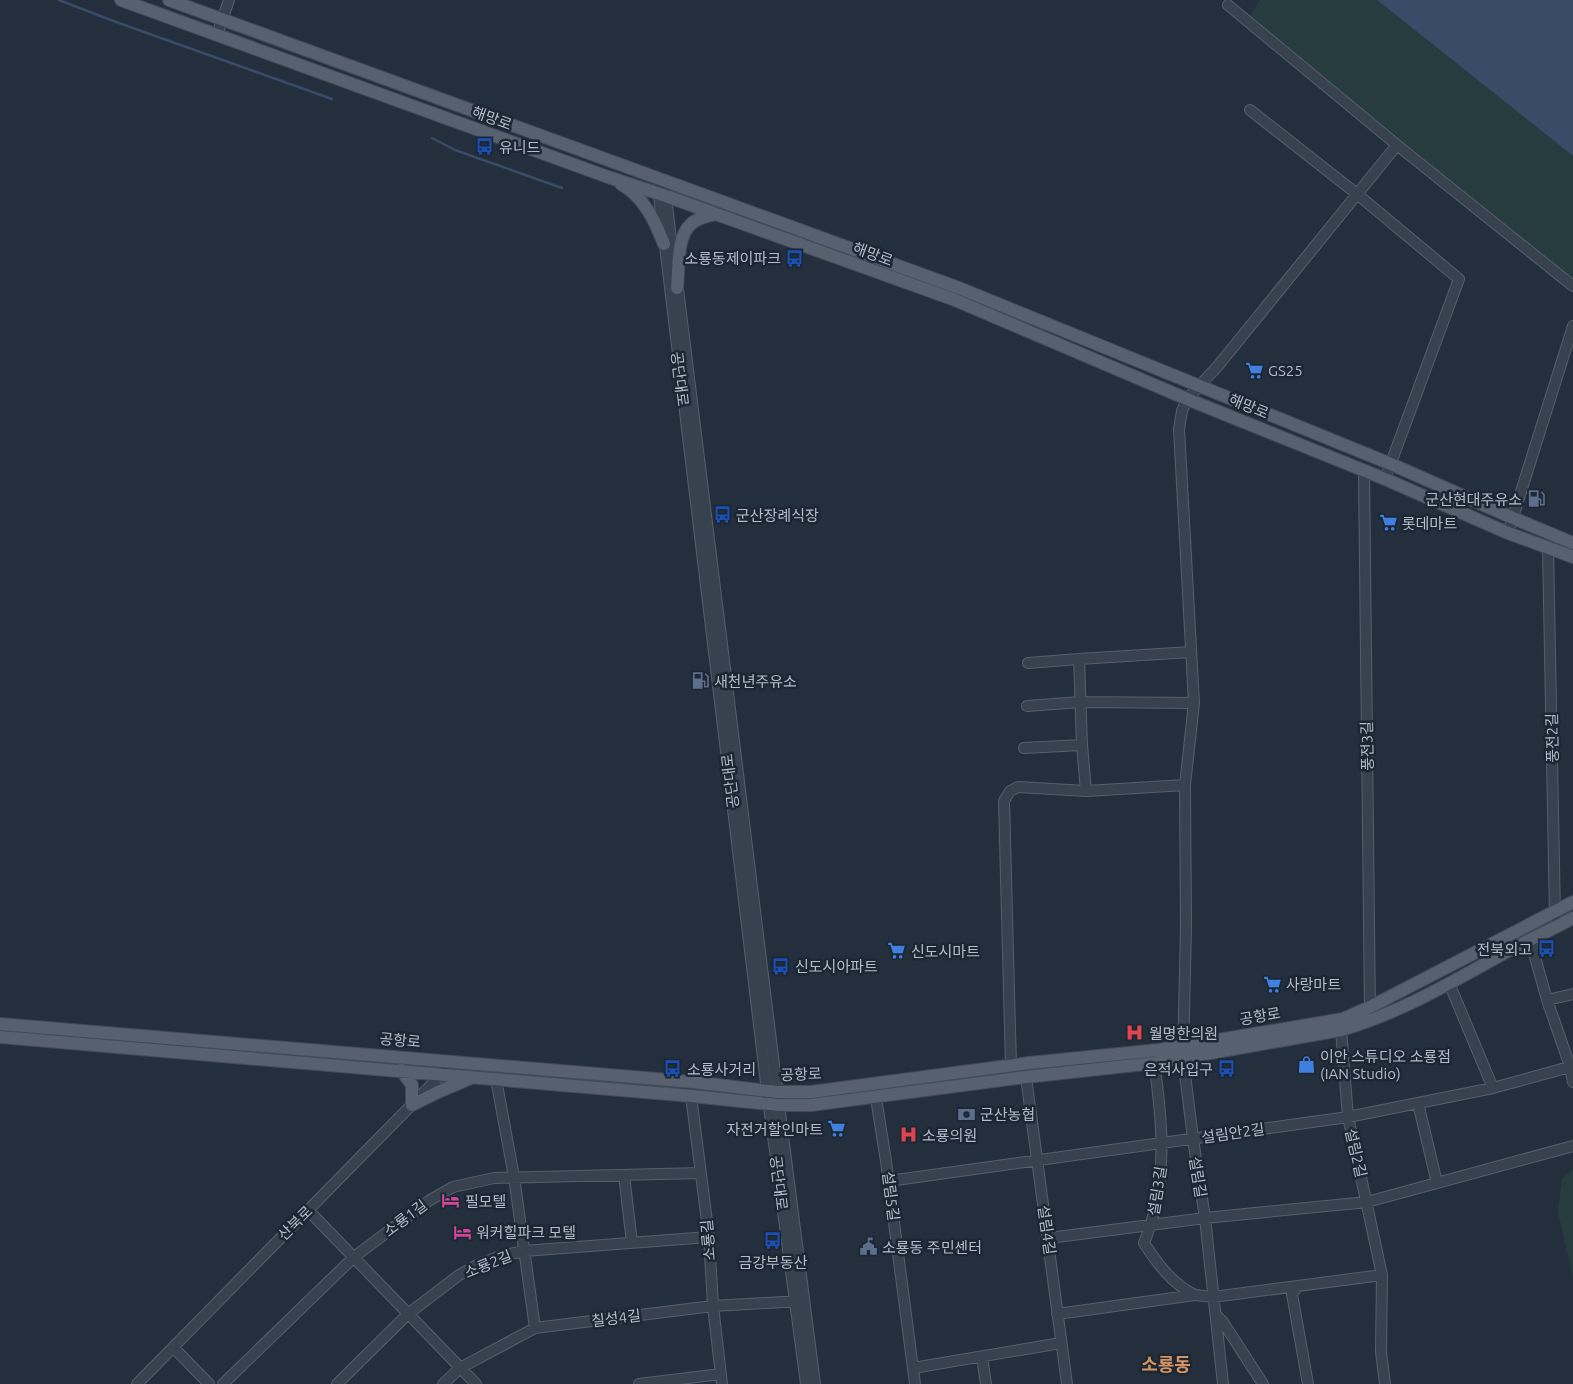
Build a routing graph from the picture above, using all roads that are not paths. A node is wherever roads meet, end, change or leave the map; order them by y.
1 (121, 0) edge
2 (170, 0) edge
3 (229, 0) edge
4 (1228, 4) dead end
5 (222, 19) junction
6 (216, 34) junction
7 (1250, 110) dead end
8 (1397, 145) junction
9 (608, 177) junction
10 (660, 178) junction
11 (1357, 194) junction
12 (662, 195) junction
13 (716, 214) junction
14 (664, 244) junction
15 (1573, 286) edge
16 (677, 288) junction
17 (1573, 326) edge
18 (1199, 386) junction
19 (1187, 399) junction
20 (1391, 464) junction
21 (1364, 471) junction
22 (1385, 479) junction
23 (1512, 518) junction
24 (1508, 533) junction
25 (1573, 543) edge
26 (1548, 548) junction
27 (1573, 557) edge
28 (1191, 652) junction
29 (1079, 659) junction
30 (1028, 662) dead end
31 (1081, 702) junction
32 (1194, 703) junction
33 (1027, 706) dead end
34 (1082, 745) junction
35 (1024, 748) dead end
36 (1185, 785) junction
37 (1086, 791) junction
38 (1573, 902) edge
39 (1556, 912) junction
40 (1573, 918) edge
41 (1556, 928) junction
42 (1530, 939) junction
43 (1449, 984) junction
44 (1573, 994) edge
45 (1547, 1000) junction
46 (1370, 1007) junction
47 (1370, 1021) junction
48 (0, 1024) edge
49 (1341, 1030) junction
50 (0, 1037) edge
51 (1184, 1052) junction
52 (453, 1061) junction
53 (1154, 1063) junction
54 (1012, 1066) junction
55 (1571, 1066) edge
56 (401, 1070) junction
57 (442, 1074) junction
58 (475, 1077) junction
59 (1026, 1077) junction
60 (496, 1079) junction
61 (1573, 1082) edge
62 (1493, 1088) junction
63 (772, 1092) junction
64 (691, 1096) junction
65 (876, 1098) junction
66 (1418, 1103) junction
67 (412, 1105) junction
68 (774, 1105) junction
69 (1348, 1118) junction
70 (1192, 1139) junction
71 (1163, 1142) junction
72 (1573, 1146) edge
73 (1037, 1160) junction
74 (701, 1173) junction
75 (624, 1175) junction
76 (514, 1177) junction
77 (889, 1181) junction
78 (1437, 1183) junction
79 (1367, 1202) junction
80 (308, 1210) junction
81 (1205, 1218) junction
82 (1151, 1225) junction
83 (709, 1237) junction
84 (1049, 1238) junction
85 (632, 1242) junction
86 (524, 1251) junction
87 (354, 1257) junction
88 (1382, 1275) junction
89 (1298, 1287) junction
90 (1196, 1295) junction
91 (1213, 1297) junction
92 (799, 1301) junction
93 (713, 1306) junction
94 (408, 1314) junction
95 (1057, 1314) junction
96 (1216, 1316) junction
97 (535, 1328) junction
98 (1061, 1343) junction
99 (173, 1347) junction
100 (982, 1357) junction
101 (460, 1368) junction
102 (913, 1368) junction
103 (722, 1379) edge
104 (137, 1384) edge
105 (209, 1384) edge
106 (223, 1384) edge
107 (337, 1384) edge
108 (443, 1384) edge
109 (476, 1384) edge
110 (639, 1384) edge
111 (806, 1384) edge
112 (815, 1384) edge
113 (915, 1384) edge
114 (986, 1384) edge
115 (1067, 1384) edge
116 (1224, 1384) edge
117 (1263, 1384) edge
118 (1308, 1384) edge
119 (1384, 1384) edge

1 - 6 main road, 해망로
2 - 5 main road, 해망로
3 - 5 street
4 - 8 street
5 - 6 street
5 - 10 main road, 해망로
6 - 9 main road, 해망로
7 - 11 street
8 - 11 street
8 - 15 street
9 - 12 main road, 해망로
9 - 14 main road
10 - 12 street, 공단대로
10 - 18 main road, 해망로
11 - 18 street
11 - 20 street
12 - 13 main road, 해망로
12 - 14 street, 공단대로
12 - 16 street, 공단대로
13 - 16 main road
13 - 19 main road, 해망로
14 - 63 street, 공단대로
16 - 63 street, 공단대로
17 - 23 street
18 - 19 street
18 - 20 main road, 해망로
19 - 21 main road, 해망로
19 - 28 street, 설림길
20 - 22 street
20 - 23 main road, 해망로
21 - 22 main road, 해망로
21 - 46 street, 풍전3길
22 - 24 main road, 해망로
23 - 24 street
23 - 25 main road, 해망로
24 - 26 main road, 해망로
26 - 27 main road, 해망로
26 - 39 street, 풍전2길
28 - 29 street
28 - 32 street, 설림길
29 - 30 street
29 - 31 street
31 - 32 street
31 - 33 street
31 - 34 street
32 - 36 street, 설림길
34 - 35 street
34 - 37 street
36 - 37 street
36 - 51 street, 설림길
37 - 54 street
38 - 39 main road, 공항로
39 - 41 street, 풍전2길
39 - 46 main road, 공항로
40 - 41 main road, 공항로
41 - 42 main road, 공항로
42 - 43 main road, 공항로
42 - 45 street
43 - 47 main road, 공항로
43 - 62 street
44 - 45 street
45 - 55 street
46 - 47 street, 풍전3길
46 - 51 main road, 공항로
47 - 49 main road, 공항로
48 - 52 main road, 공항로
49 - 51 main road, 공항로
49 - 69 street, 설림2길
50 - 56 main road, 공항로
51 - 53 main road, 공항로
51 - 54 main road, 공항로
51 - 70 street, 설림길
52 - 57 street, 산북로
52 - 63 main road, 공항로
53 - 59 main road, 공항로
53 - 71 street, 설림3길
54 - 63 main road, 공항로
55 - 61 street
55 - 62 street, 설림안2길
56 - 57 main road, 공항로
56 - 67 main road
57 - 58 main road, 공항로
57 - 67 street, 산북로
58 - 60 main road, 공항로
58 - 67 main road
59 - 65 main road, 공항로
59 - 73 street, 설림4길
60 - 64 main road, 공항로
60 - 76 street
62 - 66 street, 설림안2길
63 - 68 street, 공단대로
64 - 68 main road, 공항로
64 - 74 street, 소룡길
65 - 68 main road, 공항로
65 - 77 street, 설림5길
66 - 69 street, 설림안2길
66 - 78 street
67 - 80 street, 산북로
68 - 92 street, 공단대로
69 - 70 street, 설림안2길
69 - 79 street, 설림2길
70 - 71 street, 설림안2길
70 - 81 street, 설림길
71 - 73 street, 설림안2길
71 - 82 street, 설림3길
72 - 78 street
73 - 77 street, 설림안2길
73 - 84 street, 설림4길
74 - 75 street, 소룡1길
74 - 83 street, 소룡길
75 - 76 street, 소룡1길
75 - 85 street
76 - 86 street
76 - 87 street, 소룡1길
77 - 102 street, 설림5길
78 - 79 street
79 - 81 street
79 - 88 street, 설림2길
80 - 87 street
80 - 99 street, 산북로
81 - 82 street
81 - 91 street, 설림길
82 - 84 street
82 - 90 street, 설림3길
83 - 85 street, 소룡2길
83 - 93 street, 소룡길
84 - 95 street, 설림4길
85 - 86 street, 소룡2길
86 - 94 street, 소룡2길
86 - 97 street
87 - 94 street
87 - 106 street, 소룡1길
88 - 89 street
88 - 119 street, 설림2길
89 - 91 street
89 - 118 street
90 - 91 street
90 - 95 street
91 - 96 street, 설림길
92 - 93 street, 칠성4길
92 - 111 street, 공단대로
92 - 112 street, 공단대로
93 - 97 street, 칠성4길
93 - 103 street, 소룡길
94 - 101 street
94 - 107 street, 소룡2길
95 - 98 street, 설림4길
96 - 116 street, 설림길
96 - 117 street
97 - 101 street, 칠성4길
98 - 100 street
98 - 115 street, 설림4길
99 - 104 street, 산북로
99 - 105 street
100 - 102 street
100 - 114 street
101 - 108 street, 칠성4길
101 - 109 street
102 - 113 street, 설림5길
103 - 110 street

